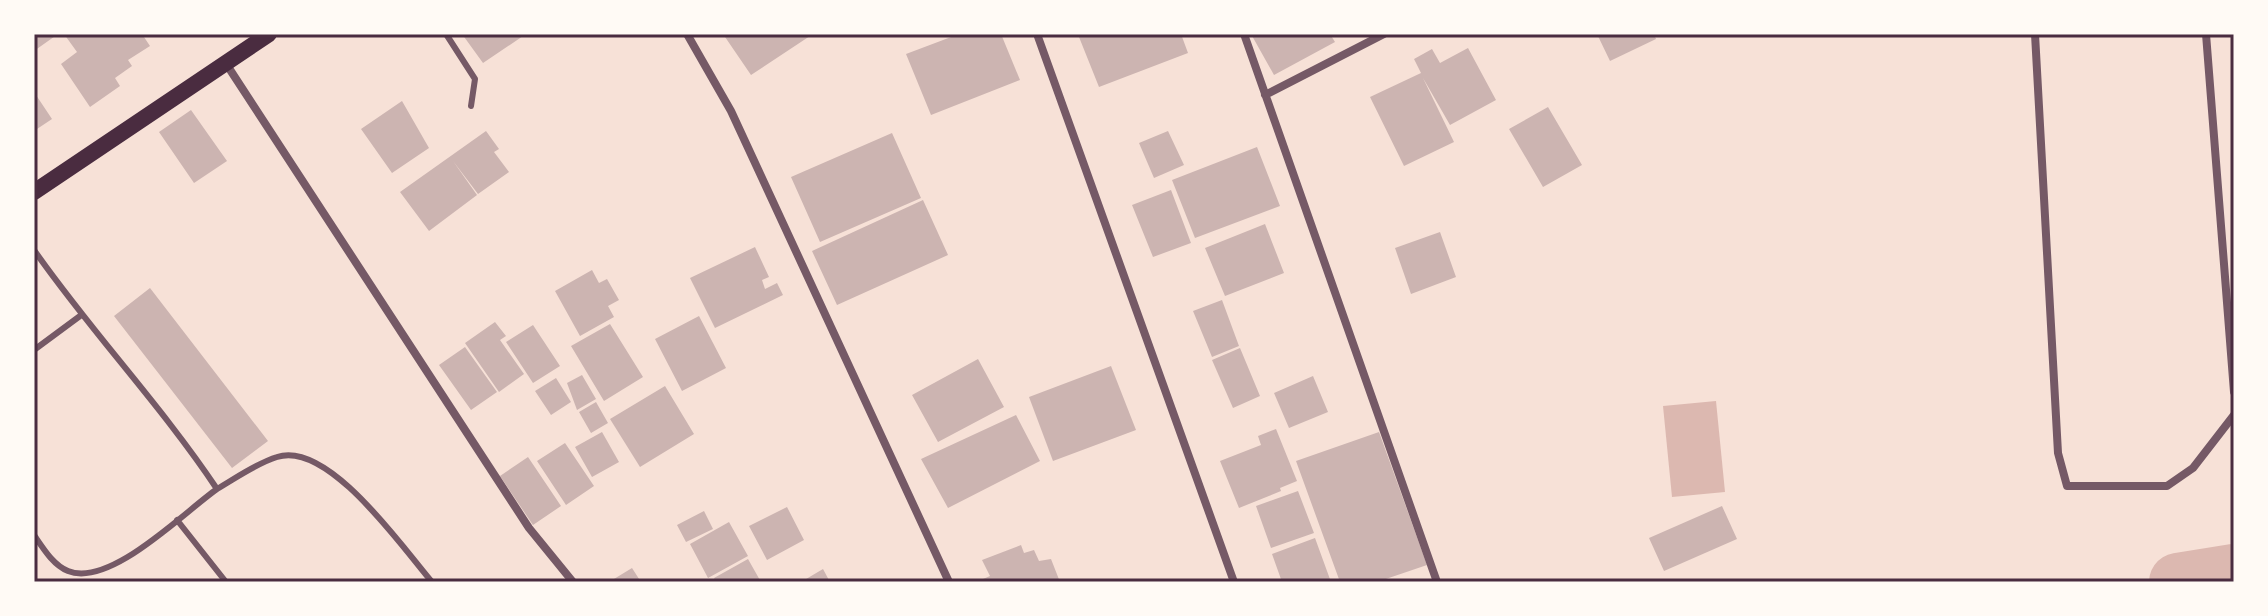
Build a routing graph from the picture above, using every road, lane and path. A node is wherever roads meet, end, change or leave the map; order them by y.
1 (269, 34) edge
2 (446, 34) edge
3 (687, 34) edge
4 (1037, 34) edge
5 (1244, 34) edge
6 (1384, 34) edge
7 (2035, 34) edge
8 (2206, 34) edge
9 (225, 62) junction
10 (1265, 95) junction
11 (471, 106) dead end
12 (34, 192) edge
13 (34, 250) edge
14 (80, 316) junction
15 (34, 350) edge
16 (2234, 392) edge
17 (2234, 415) edge
18 (217, 489) junction
19 (177, 520) junction
20 (34, 535) edge
21 (226, 582) edge
22 (432, 582) edge
23 (573, 582) edge
24 (949, 582) edge
25 (1234, 582) edge
26 (1437, 582) edge

1 - 9 main road
2 - 11 lane
3 - 24 street
4 - 25 street
5 - 10 street
6 - 10 street
7 - 17 street
8 - 16 street
9 - 12 main road
9 - 23 street
10 - 26 street
13 - 14 lane
14 - 15 lane
14 - 18 lane
18 - 19 lane
18 - 22 lane
19 - 20 lane
19 - 21 lane

